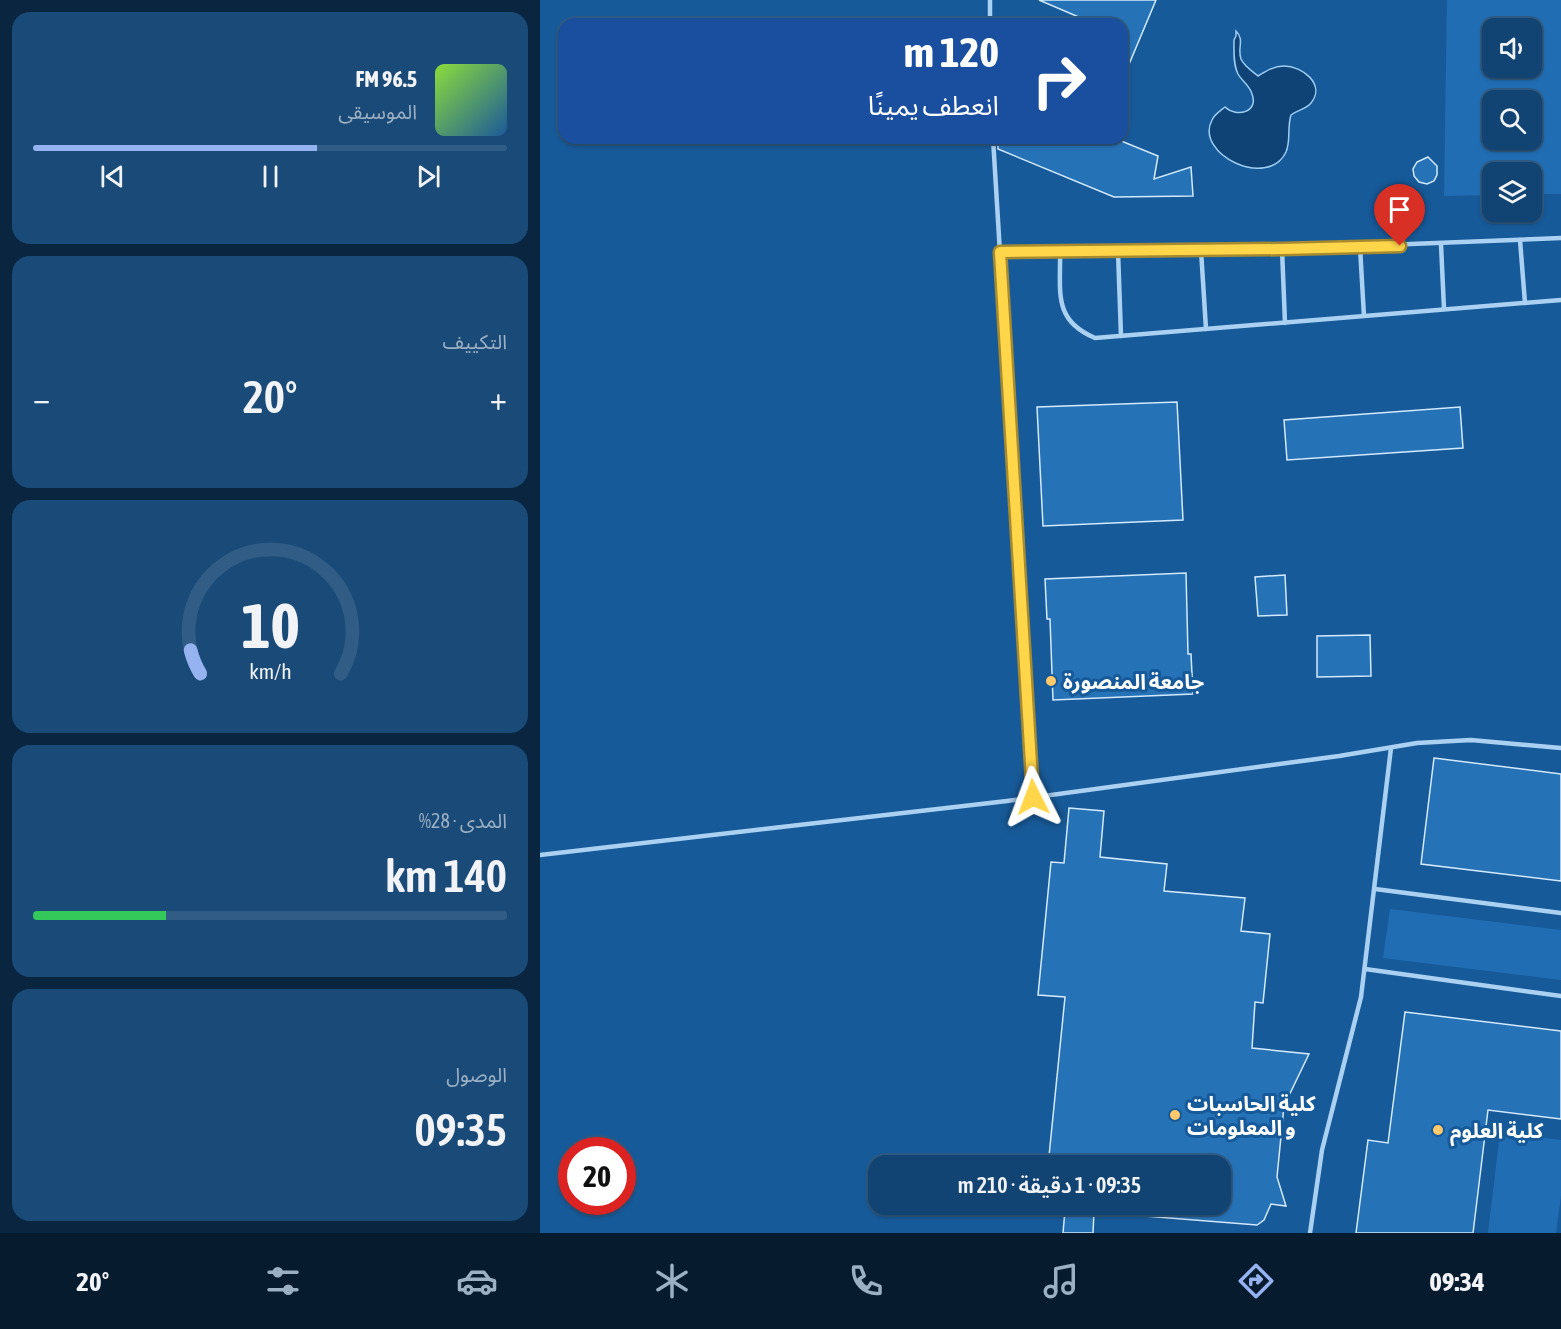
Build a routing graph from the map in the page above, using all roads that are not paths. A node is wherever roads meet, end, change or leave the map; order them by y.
1 (990, 0) edge
2 (990, 18) edge
3 (993, 144) edge
4 (1561, 238) edge
5 (1520, 240) junction
6 (1441, 244) junction
7 (1360, 247) junction
8 (1282, 249) junction
9 (1201, 250) junction
10 (1060, 251) junction
11 (1118, 251) junction
12 (1000, 252) junction
13 (1561, 300) edge
14 (1525, 303) junction
15 (1444, 309) junction
16 (1364, 316) junction
17 (1285, 323) junction
18 (1206, 329) junction
19 (1121, 336) junction
20 (1391, 748) junction
21 (1561, 748) edge
22 (1033, 797) junction
23 (540, 855) edge
24 (1375, 889) junction
25 (1561, 913) edge
26 (1365, 969) junction
27 (1561, 996) edge
28 (1310, 1233) edge

1 - 2 lane
3 - 12 lane
4 - 5 lane
5 - 6 lane
5 - 14 lane
6 - 7 lane
6 - 15 lane
7 - 8 lane
7 - 16 lane
8 - 9 lane
8 - 17 lane
9 - 11 lane
9 - 18 lane
10 - 11 lane
10 - 12 lane
10 - 19 lane
11 - 19 lane
12 - 22 lane
13 - 14 lane
14 - 15 lane
15 - 16 lane
16 - 17 lane
17 - 18 lane
18 - 19 lane
20 - 21 lane
20 - 22 lane
20 - 24 lane
22 - 23 lane
24 - 25 lane
24 - 26 lane
26 - 27 lane
26 - 28 lane

